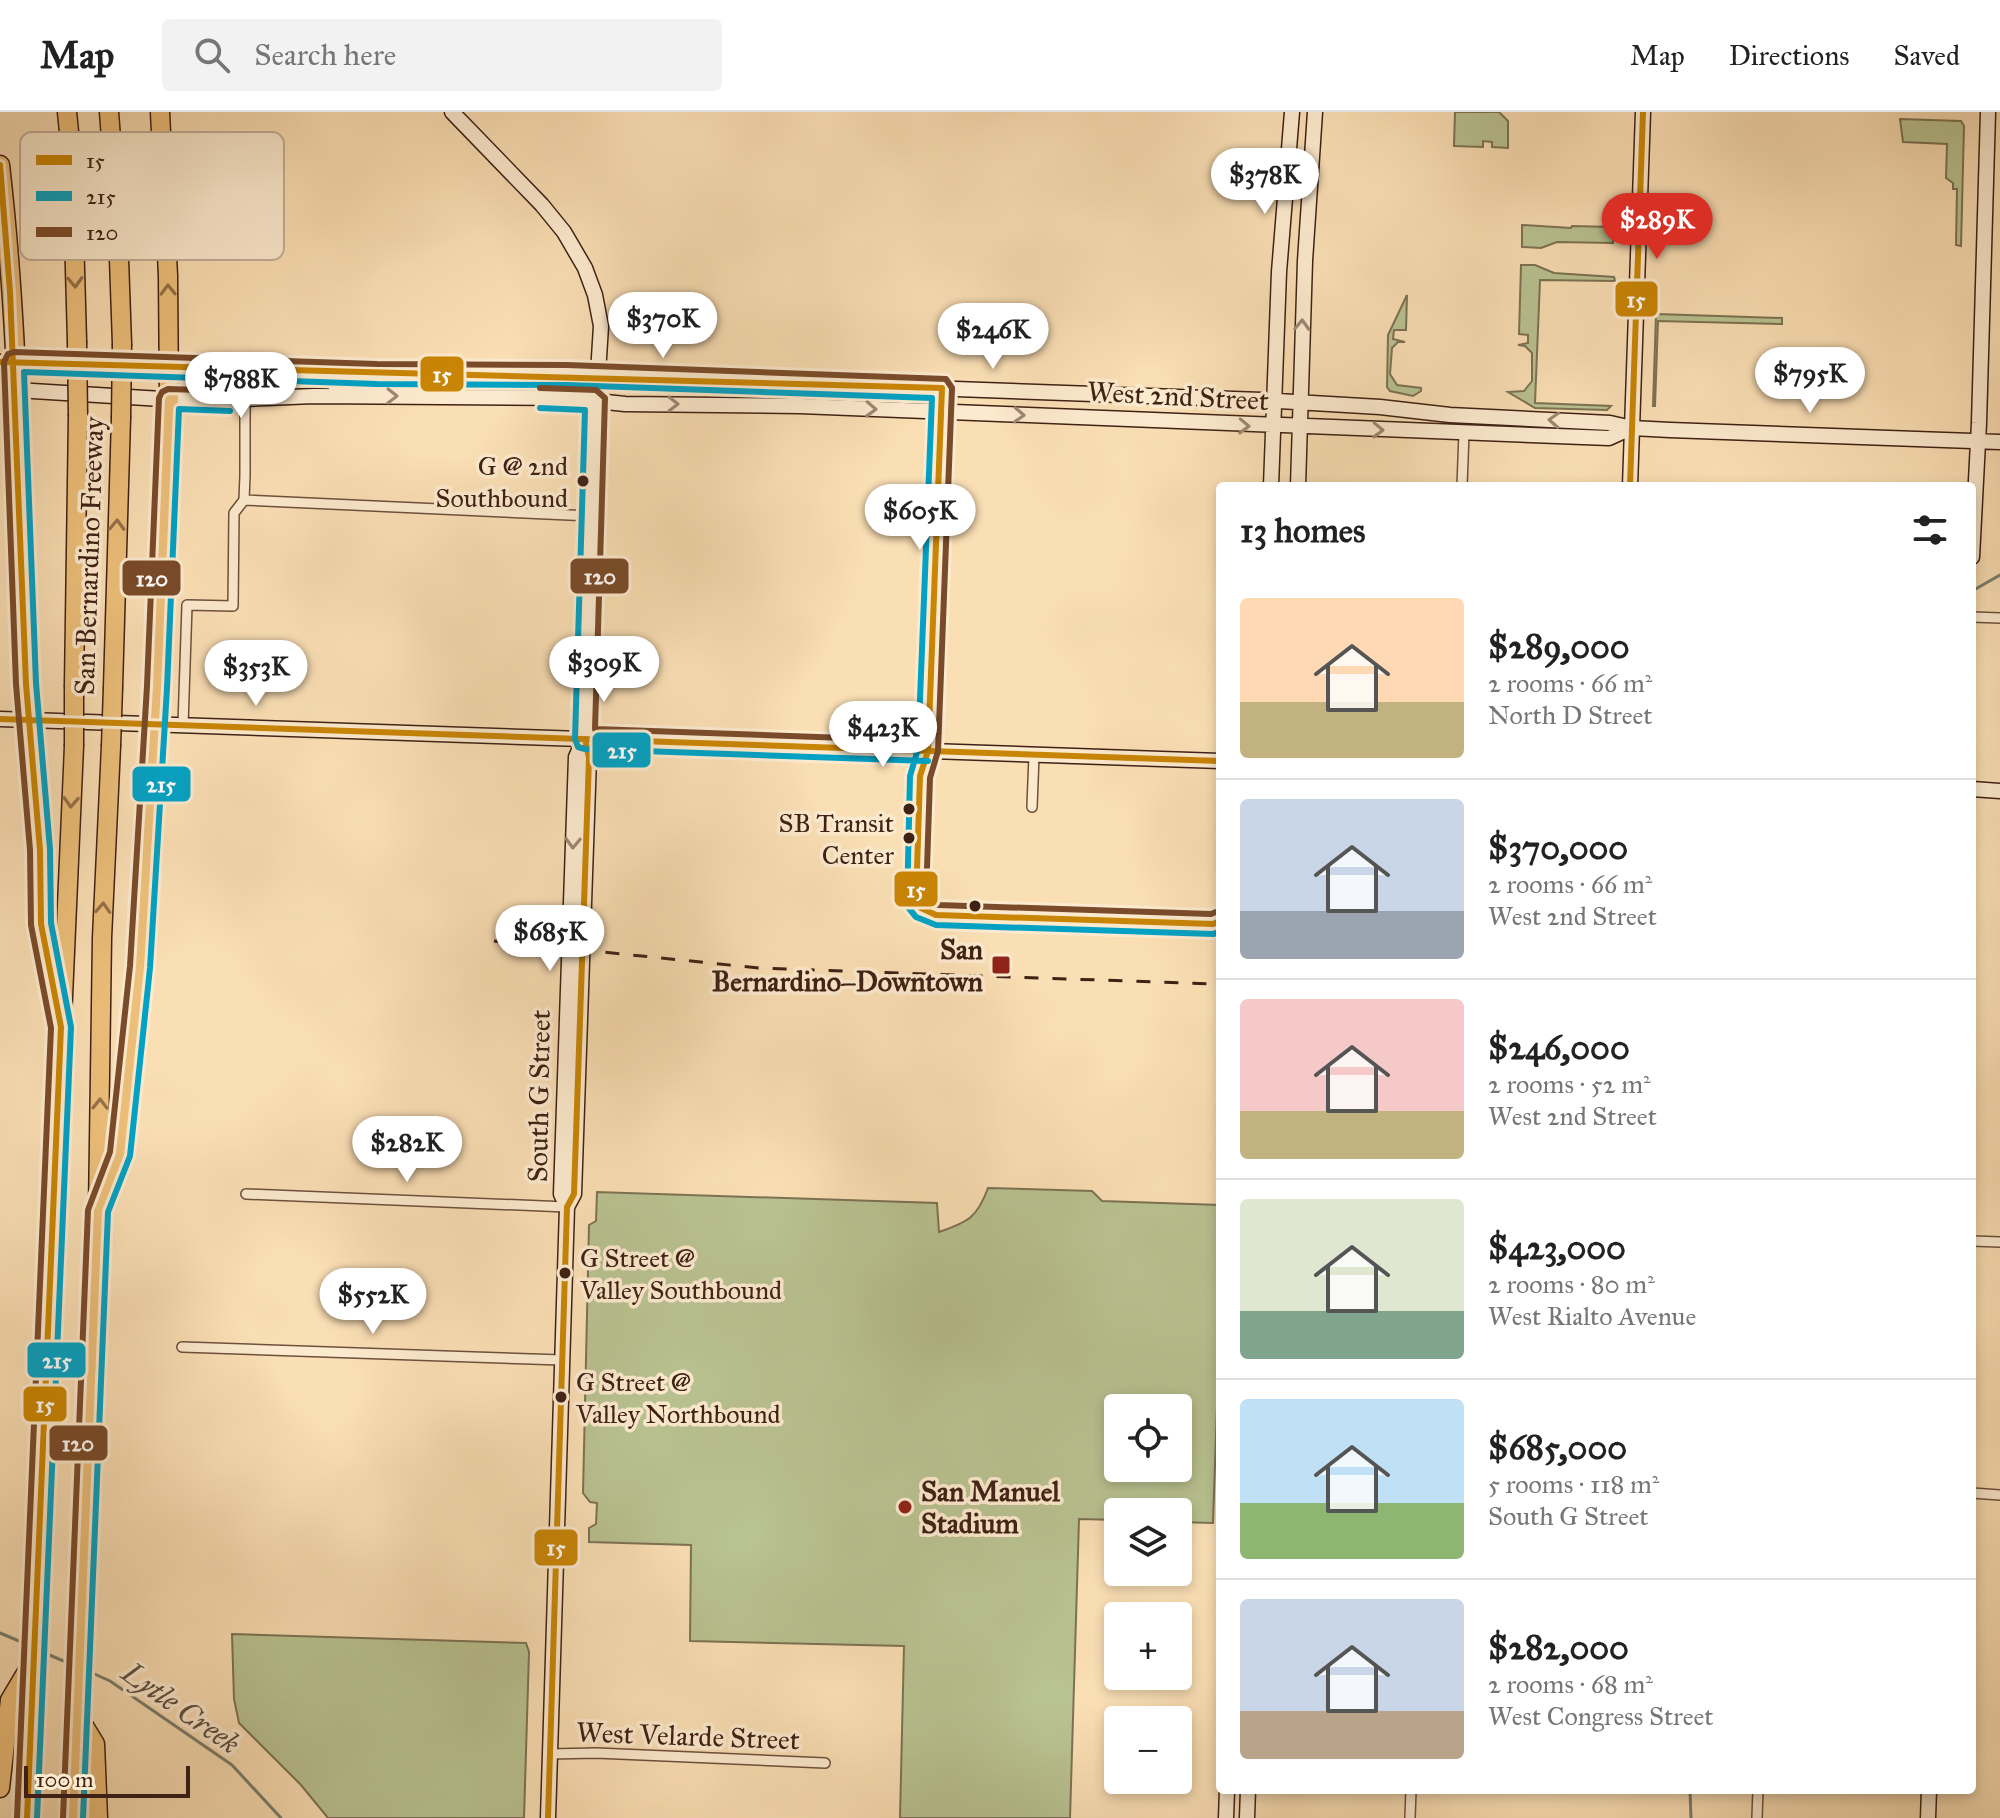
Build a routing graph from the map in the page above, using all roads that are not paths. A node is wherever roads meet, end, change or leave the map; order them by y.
1 (59, 112) edge
2 (67, 112) edge
3 (109, 112) edge
4 (160, 112) edge
5 (452, 112) edge
6 (1292, 112) edge
7 (1315, 112) edge
8 (1643, 112) edge
9 (1988, 112) edge
10 (66, 132) edge
11 (69, 132) edge
12 (111, 132) edge
13 (161, 132) edge
14 (0, 165) edge
15 (74, 260) edge
16 (119, 260) edge
17 (167, 260) edge
18 (7, 362) edge
19 (169, 368) junction
20 (377, 374) junction
21 (596, 377) junction
22 (942, 388) junction
23 (8, 390) edge
24 (314, 396) junction
25 (169, 399) junction
26 (595, 400) junction
27 (245, 401) junction
28 (1274, 401) junction
29 (1300, 403) junction
30 (942, 411) junction
31 (1522, 418) junction
32 (1273, 427) junction
33 (1300, 427) junction
34 (1632, 428) junction
35 (1415, 431) junction
36 (1464, 433) junction
37 (1978, 441) junction
38 (2000, 442) edge
39 (1271, 482) edge
40 (1298, 482) edge
41 (1462, 482) edge
42 (1630, 482) edge
43 (1976, 482) edge
44 (244, 500) junction
45 (591, 516) junction
46 (1976, 617) edge
47 (2000, 618) edge
48 (0, 719) edge
49 (183, 725) junction
50 (585, 739) junction
51 (928, 751) junction
52 (1034, 755) junction
53 (1216, 761) edge
54 (1976, 789) edge
55 (2000, 791) edge
56 (1032, 807) dead end
57 (61, 1027) junction
58 (246, 1194) dead end
59 (567, 1207) junction
60 (98, 1210) junction
61 (1976, 1241) edge
62 (2000, 1242) edge
63 (182, 1347) dead end
64 (562, 1360) junction
65 (1976, 1493) edge
66 (2000, 1495) edge
67 (34, 1661) junction
68 (76, 1713) junction
69 (550, 1754) junction
70 (825, 1763) dead end
71 (0, 1788) edge
72 (1227, 1794) edge
73 (1248, 1794) edge
74 (1411, 1794) edge
75 (1758, 1794) edge
76 (1929, 1794) edge
77 (27, 1818) edge
78 (73, 1818) edge
79 (98, 1818) edge
80 (548, 1818) edge
81 (1226, 1818) edge
82 (1247, 1818) edge
83 (1410, 1818) edge
84 (1757, 1818) edge
85 (1928, 1818) edge

1 - 10 highway
2 - 11 highway, San Bernardino Freeway
12 -> 3 highway, San Bernardino Freeway, bridge
13 -> 4 highway
5 - 21 main road, South G Street
6 - 28 main road
29 -> 7 main road
8 - 34 main road
9 - 37 main road
14 - 18 highway
15 -> 57 highway, San Bernardino Freeway, bridge
60 -> 16 highway, San Bernardino Freeway, bridge
19 -> 17 highway
18 - 19 main road, West 2nd Street
18 - 23 highway
19 - 20 main road, West 2nd Street
19 - 25 highway
20 - 21 main road, West 2nd Street
20 - 24 main road
21 - 22 main road, West 2nd Street
21 - 26 main road, South G Street
22 - 28 main road, West 2nd Street
22 - 30 street
23 - 25 main road, West 2nd Street
23 - 57 highway, bridge
24 -> 26 main road, West 2nd Street
24 - 27 main road, West 2nd Street
25 - 27 main road, West 2nd Street
25 - 60 highway, bridge
26 -> 30 main road, West 2nd Street
26 - 45 main road, South G Street
27 - 44 street
28 - 29 main road, West 2nd Street
28 - 32 main road
29 - 31 main road, West 2nd Street
29 - 33 main road
30 -> 32 main road, West 2nd Street
30 - 51 street
34 -> 31 main road, West 2nd Street
31 - 35 main road
32 - 33 main road, West 2nd Street
32 - 39 main road
33 -> 35 main road, West 2nd Street
33 - 40 main road
34 - 36 main road, West 2nd Street
34 - 37 main road, West 2nd Street
34 - 42 main road
35 - 36 main road, West 2nd Street
36 - 41 street
37 - 38 main road, West 2nd Street
37 - 43 main road
44 - 45 street
44 - 49 street
45 - 50 main road, South G Street
46 - 47 street
48 - 49 main road
49 - 50 main road
50 - 51 main road
50 - 59 main road, South G Street
51 - 52 main road
52 - 53 main road
52 - 56 street
54 - 55 main road
57 - 67 highway, San Bernardino Freeway
58 - 59 street
59 - 64 main road, South G Street
60 - 68 highway, San Bernardino Freeway
61 - 62 street
63 - 64 street
64 - 69 main road, South G Street
65 - 66 street
67 - 71 highway
67 - 77 highway, San Bernardino Freeway
68 - 78 highway, San Bernardino Freeway
68 - 79 highway
69 - 70 street, West Velarde Street
69 - 80 main road, South G Street
72 - 81 main road
73 - 82 main road
74 - 83 street
75 - 84 street
76 - 85 main road

